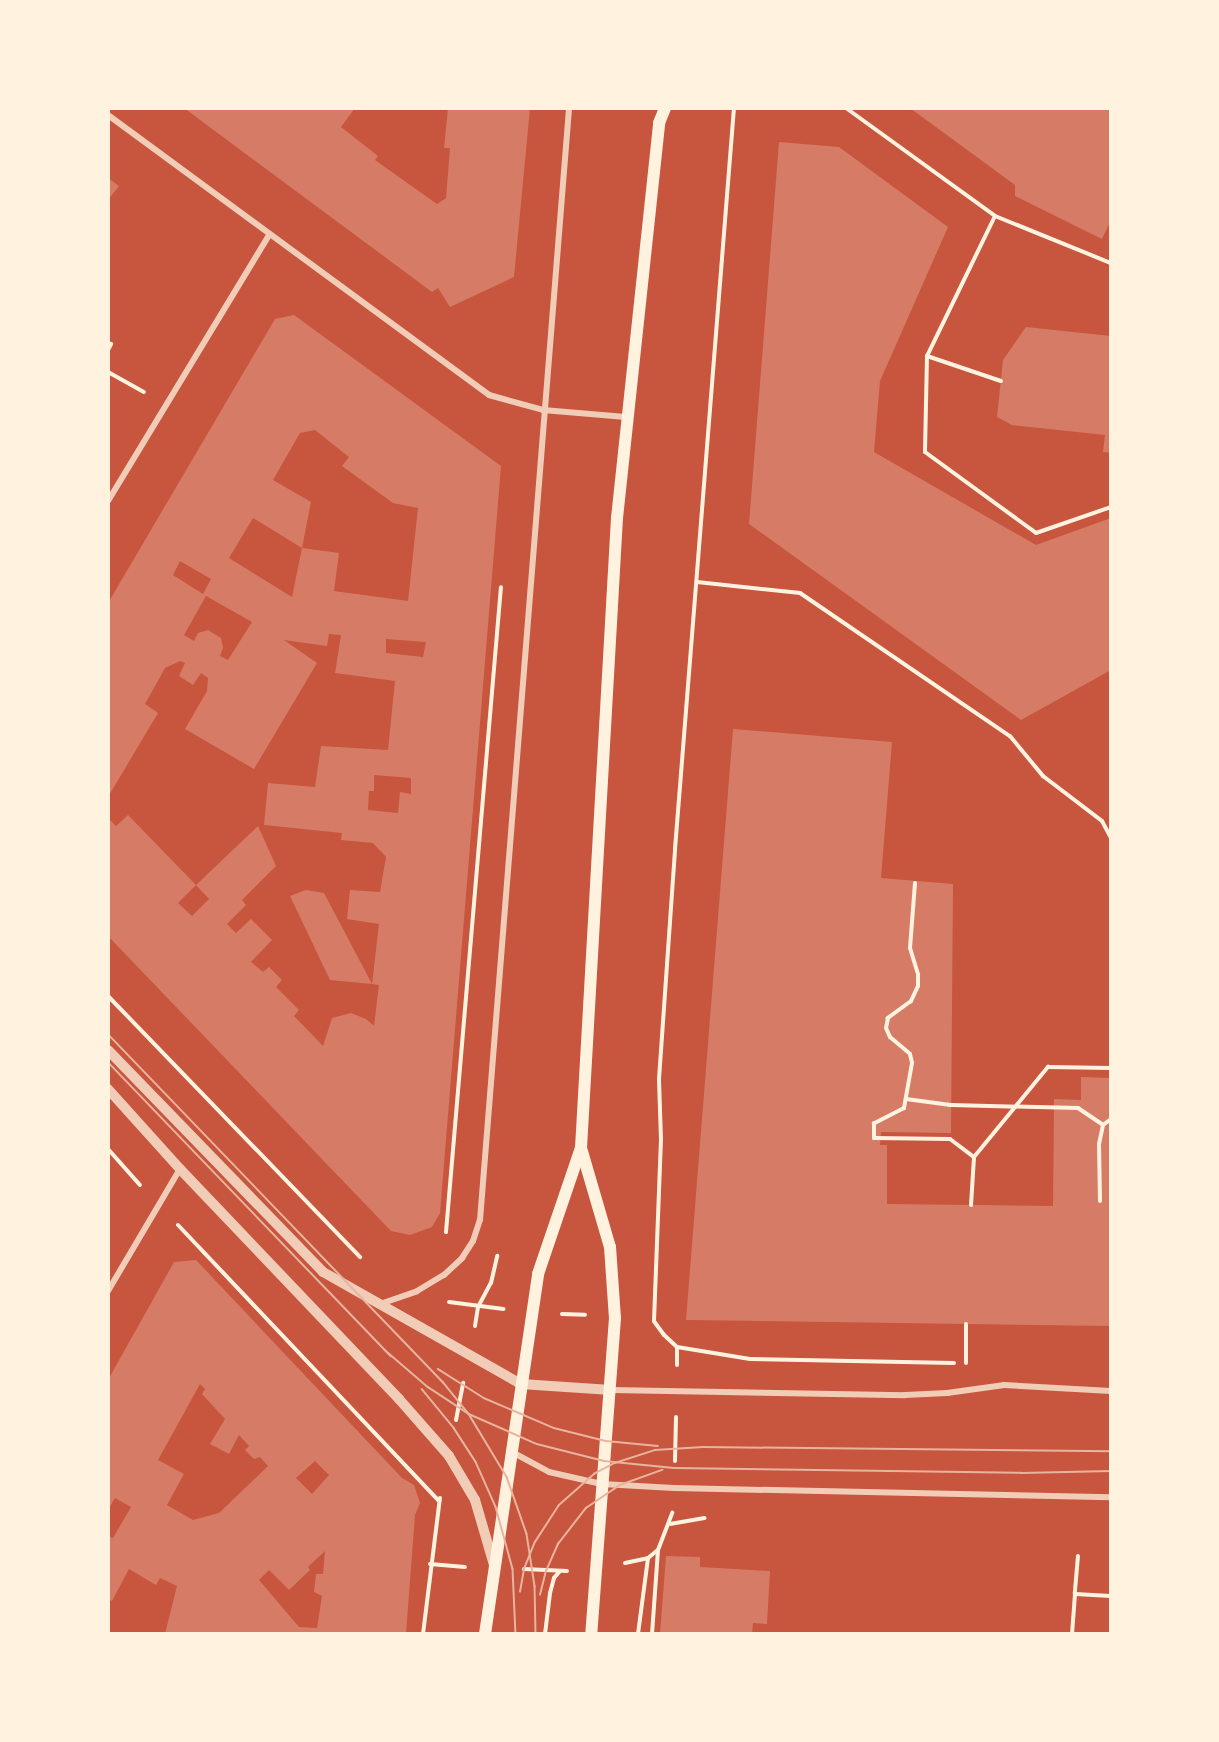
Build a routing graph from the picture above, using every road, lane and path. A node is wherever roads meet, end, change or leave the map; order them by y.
1 (569, 108) edge
2 (657, 108) edge
3 (665, 108) edge
4 (734, 108) edge
5 (846, 108) edge
6 (108, 115) edge
7 (659, 123) junction
8 (995, 216) junction
9 (270, 234) junction
10 (1111, 263) edge
11 (111, 344) dead end
12 (108, 350) edge
13 (927, 356) junction
14 (108, 372) edge
15 (1001, 381) dead end
16 (166, 405) junction
17 (543, 410) junction
18 (626, 417) junction
19 (108, 501) edge
20 (1111, 507) edge
21 (502, 580) dead end
22 (697, 582) junction
23 (1111, 838) edge
24 (915, 883) dead end
25 (108, 996) edge
26 (108, 1050) edge
27 (1111, 1068) edge
28 (108, 1089) edge
29 (906, 1099) junction
30 (1111, 1119) edge
31 (1103, 1125) junction
32 (581, 1148) junction
33 (108, 1149) edge
34 (974, 1157) junction
35 (180, 1168) junction
36 (1100, 1201) dead end
37 (159, 1205) junction
38 (971, 1205) dead end
39 (445, 1240) dead end
40 (205, 1243) dead end
41 (196, 1245) junction
42 (365, 1260) dead end
43 (108, 1291) edge
44 (417, 1291) junction
45 (379, 1304) junction
46 (478, 1307) junction
47 (532, 1312) junction
48 (615, 1318) junction
49 (966, 1324) dead end
50 (677, 1347) junction
51 (469, 1356) junction
52 (966, 1363) junction
53 (976, 1363) dead end
54 (521, 1384) junction
55 (611, 1390) junction
56 (677, 1391) junction
57 (1111, 1391) edge
58 (511, 1452) junction
59 (448, 1456) junction
60 (602, 1484) junction
61 (674, 1488) junction
62 (1111, 1497) edge
63 (440, 1501) junction
64 (658, 1550) junction
65 (1078, 1556) dead end
66 (648, 1558) junction
67 (430, 1564) junction
68 (596, 1567) junction
69 (495, 1568) junction
70 (559, 1572) junction
71 (565, 1577) dead end
72 (1075, 1594) junction
73 (1111, 1596) edge
74 (423, 1634) edge
75 (484, 1634) edge
76 (545, 1634) edge
77 (591, 1634) edge
78 (638, 1634) edge
79 (652, 1634) edge
80 (1072, 1634) edge

1 - 17 street
2 - 7 main road
3 - 7 main road
4 - 22 path
5 - 8 path
6 - 9 street
7 - 18 main road
8 - 10 path
8 - 13 path
9 - 16 street
9 - 17 street
11 - 12 path
13 - 15 path
13 - 20 path
14 - 16 path
16 - 19 street
17 - 18 street
17 - 44 street
18 - 32 main road
21 - 39 path
22 - 23 path
22 - 50 path
24 - 29 path
25 - 42 path
26 - 45 street
27 - 34 path
28 - 35 street
29 - 31 path
29 - 34 path
30 - 31 path
31 - 36 path
32 - 47 main road
32 - 48 main road
33 - 37 path
34 - 38 path
35 - 37 street
35 - 59 street
37 - 41 path
37 - 43 street
40 - 41 path
41 - 63 path
44 - 45 street
44 - 46 path
45 - 51 street
46 - 47 path
46 - 51 path
47 - 48 path
47 - 54 main road
48 - 55 main road
49 - 52 path
50 - 52 path
50 - 56 path
51 - 54 street
51 - 59 path
52 - 53 path
54 - 55 street
54 - 58 main road
55 - 56 street
55 - 60 main road
56 - 57 street
56 - 61 path
58 - 60 street
58 - 69 main road
59 - 63 path
59 - 69 street
60 - 61 street
60 - 68 main road
61 - 62 street
61 - 64 path
63 - 67 path
64 - 66 path
64 - 79 path
65 - 72 path
66 - 68 path
66 - 78 path
67 - 69 path
67 - 74 path
68 - 70 path
68 - 77 main road
69 - 70 path
69 - 75 main road
70 - 71 path
70 - 76 path
72 - 73 path
72 - 80 path

